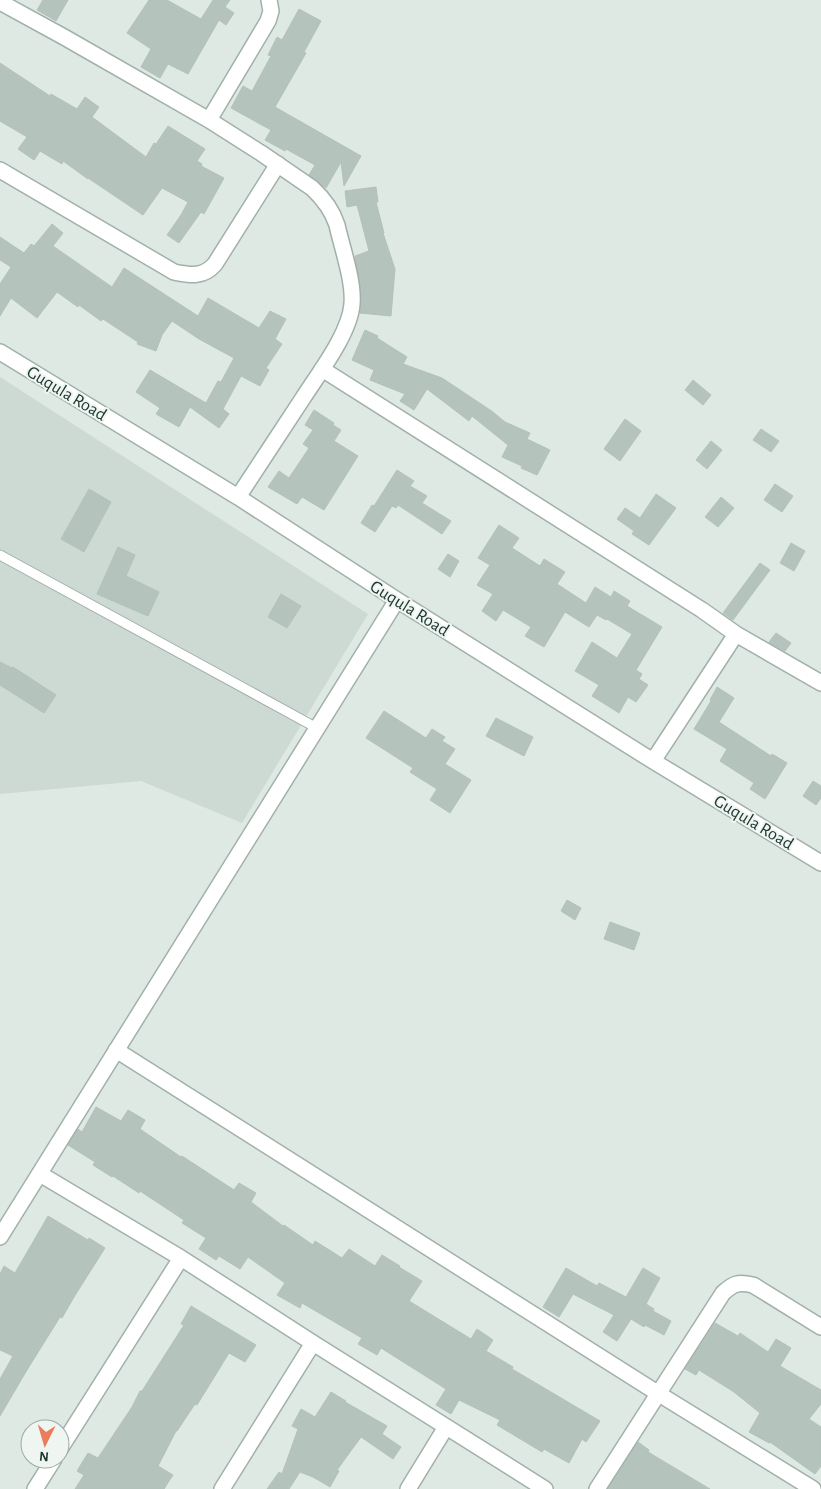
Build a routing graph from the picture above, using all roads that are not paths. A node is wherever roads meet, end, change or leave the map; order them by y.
1 (269, 0) edge
2 (0, 2) edge
3 (209, 120) junction
4 (278, 164) junction
5 (0, 170) edge
6 (0, 352) edge
7 (322, 369) junction
8 (238, 497) junction
9 (0, 556) edge
10 (397, 600) junction
11 (736, 634) junction
12 (821, 683) edge
13 (317, 728) junction
14 (653, 761) junction
15 (821, 863) edge
16 (116, 1050) junction
17 (40, 1174) junction
18 (0, 1237) edge
19 (181, 1258) junction
20 (821, 1327) edge
21 (313, 1343) junction
22 (659, 1394) junction
23 (446, 1426) junction
24 (70, 1433) edge
25 (48, 1469) edge
26 (35, 1489) edge
27 (222, 1489) edge
28 (408, 1489) edge
29 (545, 1489) edge
30 (597, 1489) edge
31 (813, 1489) edge

1 - 3 street
2 - 3 street
3 - 4 street
4 - 5 street
4 - 7 street
6 - 8 street, Guqula Road
7 - 8 street
7 - 11 street
8 - 10 street, Guqula Road
9 - 13 lane
10 - 13 street
10 - 14 street, Guqula Road
11 - 12 street
11 - 14 street
13 - 16 street
14 - 15 street, Guqula Road
16 - 17 street
16 - 22 street
17 - 18 street
17 - 19 street
19 - 21 street
19 - 24 street
20 - 22 street
21 - 23 street
21 - 27 street
22 - 30 street
22 - 31 street
23 - 28 street
23 - 29 street
25 - 26 street

